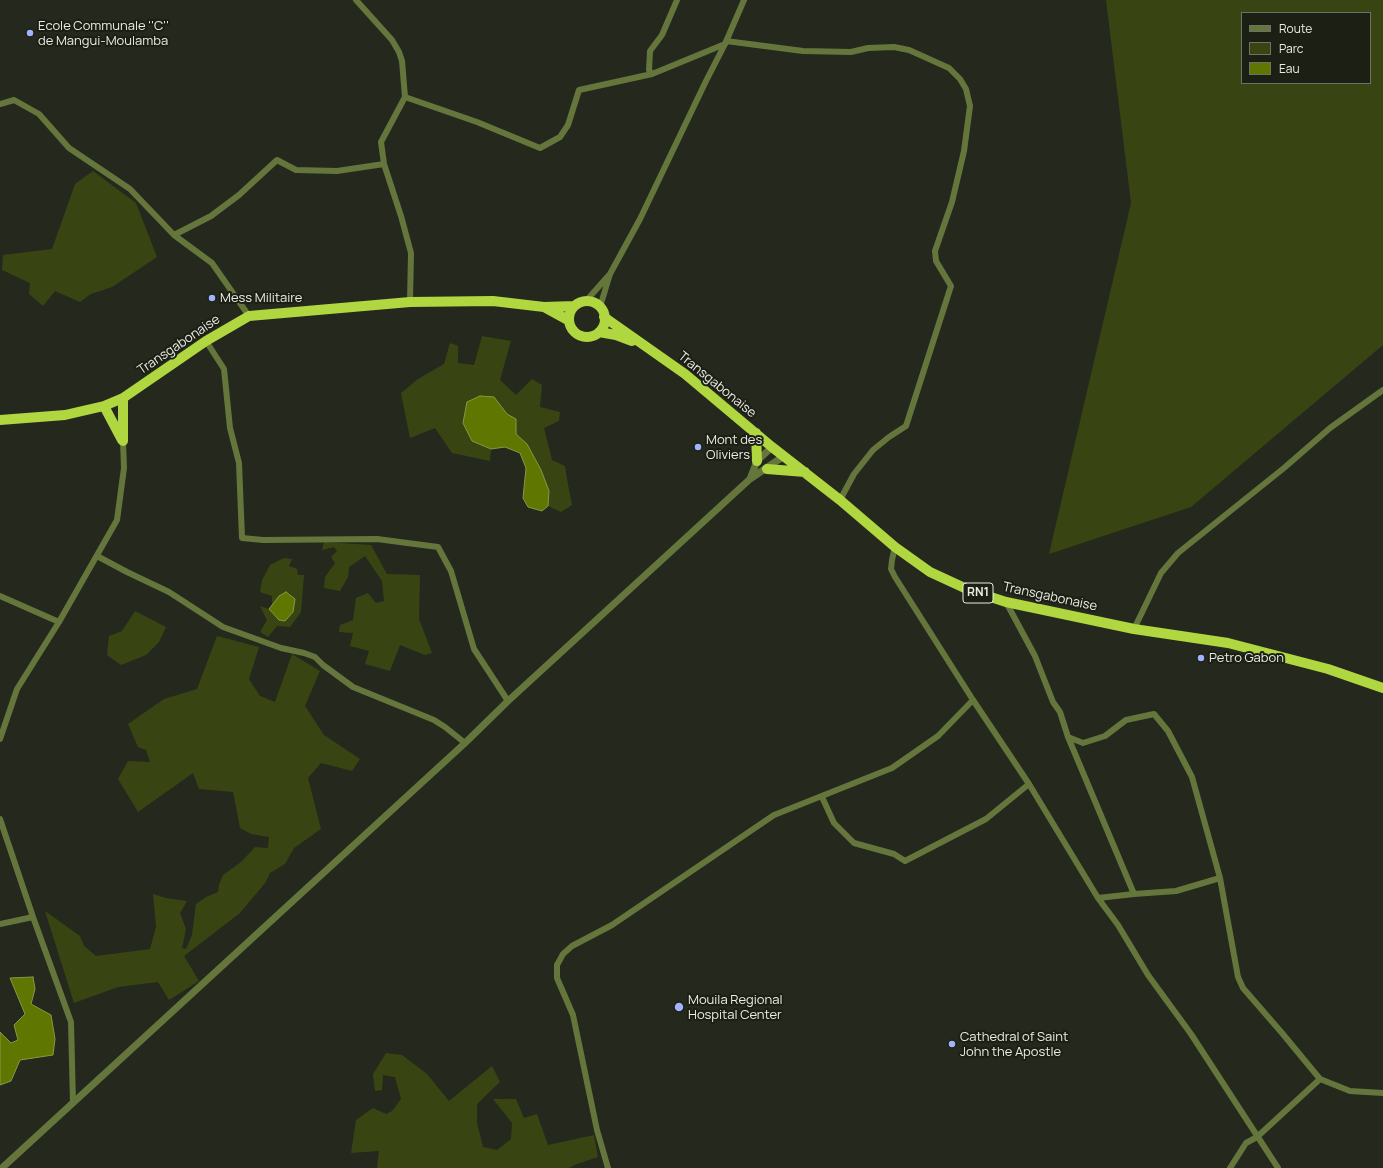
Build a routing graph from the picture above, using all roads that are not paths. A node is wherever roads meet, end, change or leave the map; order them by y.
1 (356, 0) edge
2 (677, 0) edge
3 (744, 0) edge
4 (726, 43) junction
5 (652, 74) junction
6 (405, 97) junction
7 (0, 104) edge
8 (384, 164) junction
9 (174, 235) junction
10 (610, 274) junction
11 (586, 301) junction
12 (410, 302) junction
13 (574, 306) junction
14 (544, 307) junction
15 (600, 307) junction
16 (249, 316) junction
17 (604, 317) junction
18 (568, 320) junction
19 (599, 332) junction
20 (206, 341) junction
21 (644, 346) junction
22 (1383, 390) edge
23 (123, 398) junction
24 (104, 406) junction
25 (0, 420) edge
26 (756, 433) junction
27 (123, 442) junction
28 (772, 447) junction
29 (784, 456) junction
30 (757, 461) junction
31 (767, 469) junction
32 (805, 472) junction
33 (750, 479) junction
34 (840, 500) junction
35 (895, 547) junction
36 (97, 556) junction
37 (0, 596) edge
38 (1006, 602) junction
39 (58, 622) junction
40 (1134, 629) junction
41 (1383, 688) edge
42 (974, 700) junction
43 (508, 701) junction
44 (1068, 737) junction
45 (0, 739) edge
46 (465, 743) junction
47 (1029, 784) junction
48 (822, 797) junction
49 (0, 819) edge
50 (1220, 878) junction
51 (1134, 894) junction
52 (1098, 898) junction
53 (33, 917) junction
54 (0, 924) edge
55 (1320, 1080) junction
56 (1383, 1093) edge
57 (73, 1103) junction
58 (1257, 1137) junction
59 (2, 1168) edge
60 (608, 1168) edge
61 (1230, 1168) edge
62 (1278, 1168) edge

1 - 6 street
2 - 5 street
3 - 4 street
4 - 5 street
4 - 10 street
4 - 34 street
5 - 6 street
6 - 8 street
7 - 9 street
8 - 9 street
8 - 12 street
9 - 16 street
10 - 11 street
10 - 15 street
11 - 13 highway
11 - 15 highway
12 - 14 highway, Transgabonaise
12 - 16 highway, Transgabonaise
13 - 14 highway, Transgabonaise
13 - 18 highway
14 - 18 highway, Transgabonaise
15 - 17 highway
16 - 20 highway, Transgabonaise
17 - 19 highway
17 - 21 highway, Transgabonaise / RN1
18 - 19 highway
19 - 21 highway, Transgabonaise / RN1
20 - 23 highway, Transgabonaise
20 - 43 street
21 - 26 highway, Transgabonaise / RN1
22 - 40 street
23 - 24 highway, Transgabonaise
23 - 27 highway
24 - 25 highway, Transgabonaise
24 - 27 highway
26 - 28 highway, Transgabonaise / RN1
26 - 30 highway
27 - 36 street
28 - 29 highway, Transgabonaise / RN1
28 - 30 street
29 - 31 street
29 - 32 highway, Transgabonaise / RN1
30 - 33 street
31 - 32 highway
31 - 33 street
32 - 34 highway, Transgabonaise / RN1
33 - 43 street
34 - 35 highway, Transgabonaise / RN1
35 - 38 highway, Transgabonaise / RN1
35 - 42 street
36 - 39 street
36 - 46 street
37 - 39 street
38 - 40 highway, Transgabonaise / RN1
38 - 44 street
39 - 45 street
40 - 41 highway, Transgabonaise / RN1
42 - 47 street
42 - 48 street
43 - 46 street
44 - 50 street
44 - 51 street
46 - 57 street
47 - 48 street
47 - 52 street
48 - 60 street
49 - 53 street
50 - 51 street
50 - 55 street
51 - 52 street
52 - 58 street
53 - 54 street
53 - 57 street
55 - 56 street
55 - 58 street
57 - 59 street
58 - 61 street
58 - 62 street

